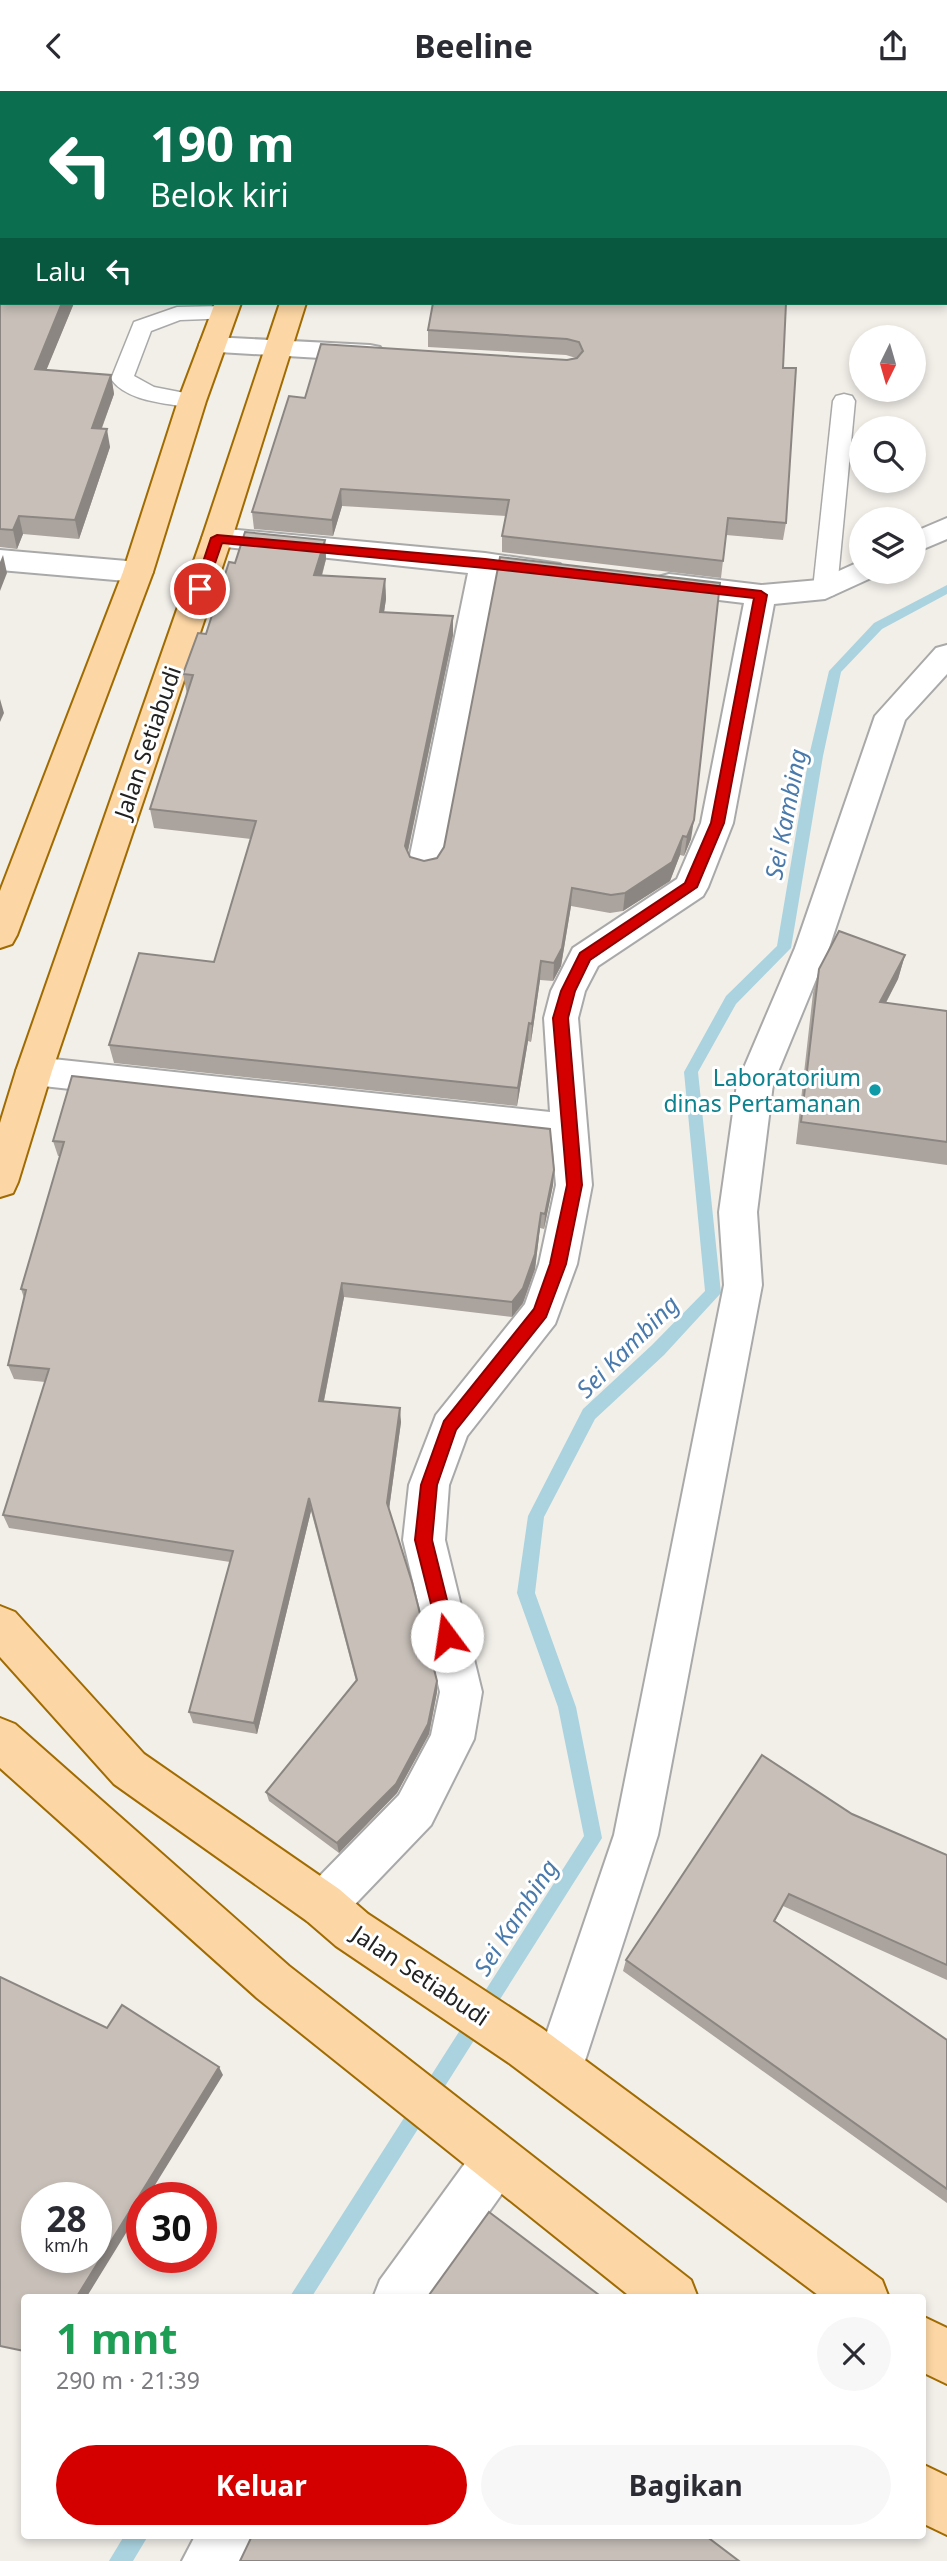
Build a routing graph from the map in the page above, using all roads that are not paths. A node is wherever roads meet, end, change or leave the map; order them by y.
1 (292, 305) edge
2 (226, 308) edge
3 (212, 345) junction
4 (278, 347) junction
5 (399, 355) edge
6 (192, 401) junction
7 (844, 401) dead end
8 (947, 527) edge
9 (217, 538) junction
10 (926, 538) edge
11 (0, 560) edge
12 (485, 563) junction
13 (138, 572) junction
14 (582, 574) edge
15 (849, 577) edge
16 (637, 581) edge
17 (825, 589) junction
18 (761, 595) junction
19 (947, 655) edge
20 (425, 865) edge
21 (0, 936) edge
22 (34, 1071) junction
23 (569, 1129) junction
24 (0, 1182) edge
25 (0, 1626) edge
26 (0, 1739) edge
27 (338, 1917) junction
28 (542, 2058) junction
29 (490, 2157) junction
30 (401, 2294) edge
31 (668, 2294) edge
32 (859, 2294) edge
33 (926, 2344) edge
34 (947, 2360) edge
35 (926, 2493) edge
36 (947, 2509) edge
37 (225, 2539) edge
38 (209, 2561) edge

1 - 4 main road, Jalan Setiabudi
2 - 3 main road
2 - 6 lane
3 - 4 street
3 - 6 main road
4 - 5 street
4 - 9 main road, Jalan Setiabudi
6 - 13 main road
7 - 17 lane
8 - 10 street
9 - 12 street
9 - 22 main road, Jalan Setiabudi
11 - 13 street
12 - 14 street
12 - 20 street
13 - 21 main road
15 - 17 street
16 - 18 street
17 - 18 street
18 - 23 street
19 - 28 street
22 - 23 street
22 - 24 main road, Jalan Setiabudi
23 - 27 street
25 - 27 main road, Jalan Setiabudi
26 - 29 main road
27 - 28 main road, Jalan Setiabudi
28 - 32 main road, Jalan Setiabudi
29 - 30 street
29 - 31 main road
33 - 34 main road
35 - 36 main road
37 - 38 street

